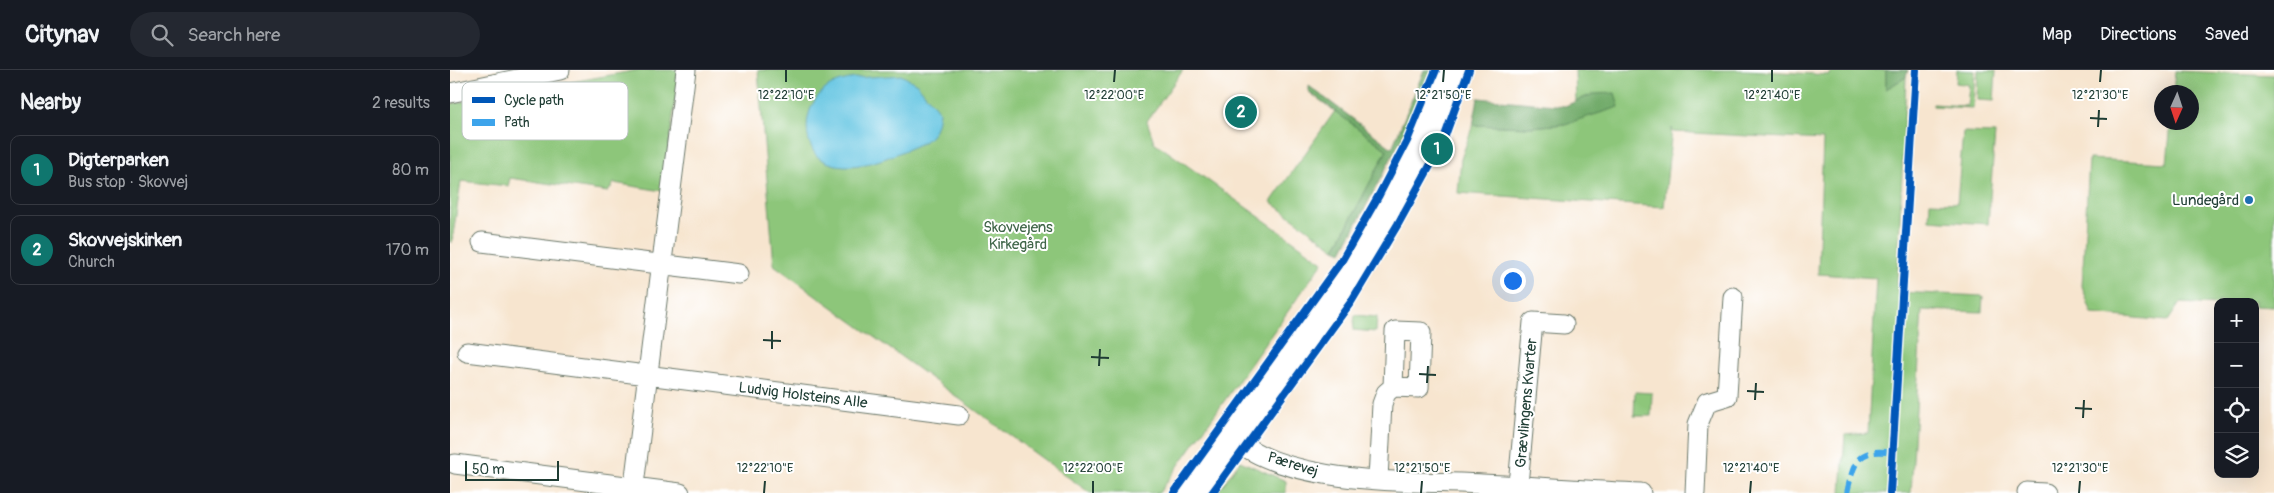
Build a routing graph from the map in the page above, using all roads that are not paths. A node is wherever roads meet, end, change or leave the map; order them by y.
1 (560, 70) edge
2 (686, 70) edge
3 (1445, 70) edge
4 (1461, 70) edge
5 (503, 82) edge
6 (482, 242) dead end
7 (662, 264) junction
8 (739, 274) dead end
9 (1733, 297) dead end
10 (1564, 324) dead end
11 (467, 352) dead end
12 (648, 375) junction
13 (1393, 387) dead end
14 (959, 416) dead end
15 (1232, 438) junction
16 (455, 464) dead end
17 (1378, 478) junction
18 (1518, 485) junction
19 (633, 490) edge
20 (680, 493) edge
21 (1185, 493) edge
22 (1199, 493) edge
23 (1641, 493) edge
24 (1695, 493) edge

1 - 5 street
2 - 7 street
3 - 15 street
4 - 15 street
6 - 7 street
7 - 8 street
7 - 12 street
9 - 24 street
10 - 18 street, Grævlingens Kvarter
11 - 12 street, Ludvig Holsteins Alle
12 - 14 street, Ludvig Holsteins Alle
12 - 19 street
13 - 17 street
15 - 17 street, Pærevej
15 - 21 street
15 - 22 street
16 - 19 street
17 - 18 street, Pærevej
18 - 23 street, Pærevej
19 - 20 street

